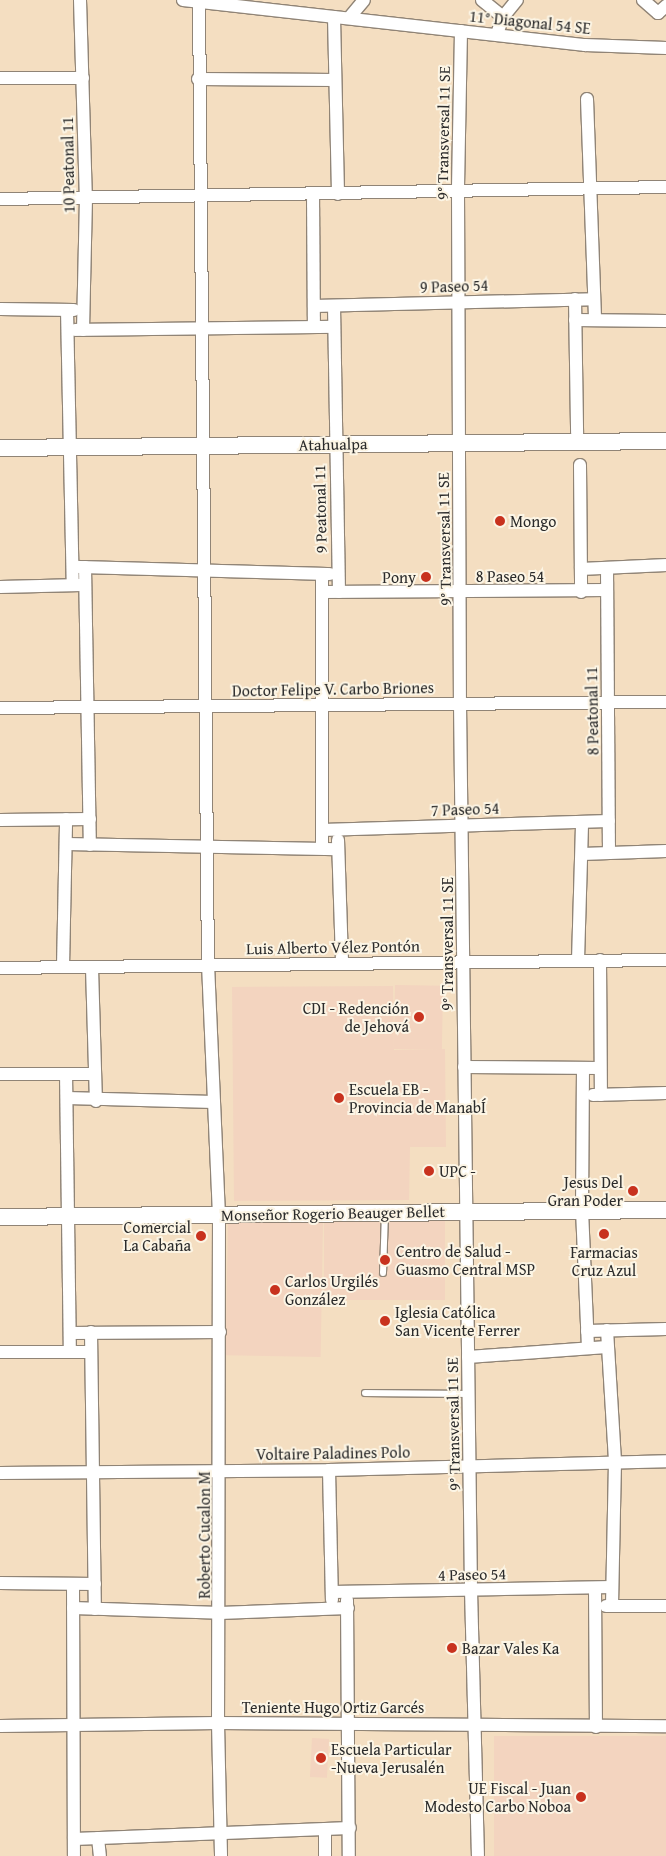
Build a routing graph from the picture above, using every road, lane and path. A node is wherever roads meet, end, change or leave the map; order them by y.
1 (80, 0) edge
2 (183, 0) edge
3 (364, 0) edge
4 (482, 0) edge
5 (517, 0) edge
6 (643, 0) edge
7 (198, 1) edge
8 (662, 9) edge
9 (334, 16) junction
10 (503, 17) junction
11 (349, 18) junction
12 (461, 31) junction
13 (497, 34) junction
14 (666, 48) edge
15 (0, 78) edge
16 (83, 78) junction
17 (198, 79) junction
18 (335, 80) junction
19 (588, 99) dead end
20 (666, 187) edge
21 (590, 188) junction
22 (458, 192) junction
23 (313, 194) junction
24 (338, 194) junction
25 (200, 196) junction
26 (86, 198) junction
27 (0, 199) edge
28 (575, 299) junction
29 (594, 299) junction
30 (458, 302) junction
31 (314, 306) junction
32 (334, 306) junction
33 (0, 309) edge
34 (67, 310) junction
35 (82, 310) junction
36 (575, 320) junction
37 (595, 320) junction
38 (666, 321) edge
39 (314, 327) junction
40 (333, 327) junction
41 (83, 330) junction
42 (202, 330) junction
43 (68, 331) junction
44 (577, 433) dead end
45 (666, 441) edge
46 (458, 443) junction
47 (335, 444) junction
48 (68, 446) junction
49 (204, 446) junction
50 (0, 448) edge
51 (580, 465) dead end
52 (666, 565) edge
53 (79, 567) junction
54 (607, 568) junction
55 (581, 569) junction
56 (205, 571) junction
57 (322, 574) junction
58 (338, 575) junction
59 (79, 585) junction
60 (0, 587) edge
61 (606, 590) junction
62 (322, 592) junction
63 (339, 592) junction
64 (461, 592) junction
65 (582, 592) junction
66 (608, 702) junction
67 (666, 702) edge
68 (460, 704) junction
69 (322, 705) junction
70 (206, 706) junction
71 (88, 707) junction
72 (0, 708) edge
73 (66, 819) junction
74 (90, 819) junction
75 (0, 820) edge
76 (609, 821) junction
77 (582, 822) junction
78 (463, 826) junction
79 (322, 830) junction
80 (338, 830) junction
81 (66, 844) junction
82 (90, 845) junction
83 (207, 846) junction
84 (322, 848) junction
85 (338, 848) junction
86 (666, 850) edge
87 (609, 853) junction
88 (582, 854) junction
89 (578, 960) junction
90 (600, 960) junction
91 (666, 960) edge
92 (464, 962) junction
93 (342, 963) junction
94 (208, 964) junction
95 (63, 966) junction
96 (0, 968) edge
97 (92, 968) junction
98 (464, 1067) junction
99 (583, 1068) junction
100 (600, 1068) junction
101 (0, 1074) edge
102 (66, 1074) junction
103 (95, 1074) junction
104 (666, 1093) edge
105 (583, 1095) junction
106 (601, 1095) junction
107 (67, 1098) junction
108 (96, 1100) junction
109 (214, 1102) junction
110 (582, 1210) junction
111 (666, 1210) edge
112 (466, 1212) junction
113 (385, 1213) junction
114 (219, 1214) junction
115 (68, 1216) junction
116 (0, 1217) edge
117 (383, 1273) dead end
118 (666, 1329) edge
119 (607, 1330) junction
120 (587, 1331) junction
121 (70, 1332) junction
122 (91, 1332) junction
123 (220, 1332) junction
124 (588, 1346) junction
125 (607, 1347) junction
126 (0, 1352) edge
127 (70, 1352) junction
128 (91, 1352) junction
129 (468, 1357) junction
130 (365, 1393) dead end
131 (468, 1394) junction
132 (666, 1461) edge
133 (614, 1462) junction
134 (470, 1466) junction
135 (329, 1470) junction
136 (220, 1471) junction
137 (93, 1472) junction
138 (0, 1473) edge
139 (0, 1583) edge
140 (73, 1584) junction
141 (95, 1584) junction
142 (612, 1587) junction
143 (595, 1588) junction
144 (471, 1590) junction
145 (332, 1592) junction
146 (347, 1593) junction
147 (596, 1606) junction
148 (612, 1606) junction
149 (666, 1606) edge
150 (73, 1608) junction
151 (332, 1608) junction
152 (348, 1608) junction
153 (95, 1609) junction
154 (220, 1613) junction
155 (218, 1724) junction
156 (349, 1724) junction
157 (476, 1724) junction
158 (74, 1725) junction
159 (0, 1726) edge
160 (666, 1726) edge
161 (596, 1727) junction
162 (350, 1828) junction
163 (325, 1829) junction
164 (221, 1834) junction
165 (98, 1838) junction
166 (74, 1839) junction
167 (74, 1856) edge
168 (100, 1856) edge
169 (221, 1856) edge
170 (325, 1856) edge
171 (350, 1856) edge
172 (478, 1856) edge

1 - 16 street, 10 Peatonal 11
2 - 7 street, 11° Diagonal 54 SE
3 - 11 street
4 - 10 street
5 - 10 street
6 - 8 street
7 - 9 street, 11° Diagonal 54 SE
7 - 17 street
9 - 11 street, 11° Diagonal 54 SE
9 - 18 street
10 - 13 street
11 - 12 street, 11° Diagonal 54 SE
12 - 13 street, 11° Diagonal 54 SE
12 - 22 street, 9° Transversal 11 SE
13 - 14 street, 11° Diagonal 54 SE
15 - 16 street
16 - 26 street, 10 Peatonal 11
17 - 18 street
17 - 25 street
18 - 24 street
19 - 21 street
20 - 21 street
21 - 22 street
21 - 29 street
22 - 24 street
22 - 30 street, 9° Transversal 11 SE
23 - 24 street
23 - 25 street
23 - 31 street
25 - 26 street
25 - 42 street
26 - 27 street
26 - 35 street, 10 Peatonal 11
28 - 29 street, 9 Paseo 54
28 - 30 street, 9 Paseo 54
28 - 36 street
29 - 37 street
30 - 32 street, 9 Paseo 54
30 - 46 street, 9° Transversal 11 SE
31 - 32 street, 9 Paseo 54
31 - 39 street
32 - 40 street, 9 Peatonal 11
33 - 34 street
34 - 35 street
34 - 43 street
35 - 41 street, 10 Peatonal 11
36 - 37 street
36 - 44 street
37 - 38 street
39 - 40 street
39 - 42 street
40 - 47 street, 9 Peatonal 11
41 - 42 street
41 - 43 street
42 - 49 street
43 - 48 street
45 - 46 street, Atahualpa
46 - 47 street, Atahualpa
46 - 64 street, 9° Transversal 11 SE
47 - 49 street, Atahualpa
47 - 58 street, 9 Peatonal 11
48 - 49 street, Atahualpa
48 - 50 street, Atahualpa
48 - 53 street
49 - 56 street
51 - 55 street
52 - 54 street
53 - 56 street
53 - 59 street
54 - 55 street
54 - 61 street, 8 Peatonal 11
55 - 65 street
56 - 57 street
56 - 70 street
57 - 58 street
57 - 62 street, 9 Peatonal 11
58 - 63 street, 9 Peatonal 11
59 - 60 street
59 - 71 street
61 - 65 street, 8 Paseo 54
61 - 66 street, 8 Peatonal 11
62 - 63 street, 8 Paseo 54
62 - 69 street, 9 Peatonal 11
63 - 64 street, 8 Paseo 54
64 - 65 street, 8 Paseo 54
64 - 68 street, 9° Transversal 11 SE
66 - 67 street, Doctor Felipe V. Carbo Briones
66 - 68 street, Doctor Felipe V. Carbo Briones
66 - 76 street, 8 Peatonal 11
68 - 69 street, Doctor Felipe V. Carbo Briones
68 - 78 street, 9° Transversal 11 SE
69 - 70 street, Doctor Felipe V. Carbo Briones
69 - 79 street, 9 Peatonal 11
70 - 71 street, Doctor Felipe V. Carbo Briones
70 - 83 street
71 - 72 street, Doctor Felipe V. Carbo Briones
71 - 74 street
73 - 74 street
73 - 75 street
73 - 81 street
74 - 82 street
76 - 77 street, 7 Paseo 54
76 - 87 street, 8 Peatonal 11
77 - 78 street, 7 Paseo 54
77 - 88 street
78 - 80 street, 7 Paseo 54
78 - 92 street, 9° Transversal 11 SE
79 - 80 street, 7 Paseo 54
79 - 84 street, 9 Peatonal 11
80 - 85 street
81 - 82 street
81 - 95 street
82 - 83 street
83 - 84 street
83 - 94 street
84 - 85 street
85 - 93 street
86 - 87 street
87 - 88 street
88 - 89 street
89 - 90 street, Luis Alberto Vélez Pontón
89 - 92 street, Luis Alberto Vélez Pontón
90 - 91 street, Luis Alberto Vélez Pontón
90 - 100 street
92 - 93 street, Luis Alberto Vélez Pontón
92 - 98 street, 9° Transversal 11 SE
93 - 94 street, Luis Alberto Vélez Pontón
94 - 97 street, Luis Alberto Vélez Pontón
94 - 109 street
95 - 96 street, Luis Alberto Vélez Pontón
95 - 97 street, Luis Alberto Vélez Pontón
97 - 103 street
98 - 99 street
98 - 112 street, 9° Transversal 11 SE
99 - 100 street
99 - 105 street
100 - 106 street
101 - 102 street
102 - 103 street
102 - 107 street
103 - 108 street
104 - 106 street
105 - 106 street
105 - 110 street
107 - 108 street
107 - 115 street
108 - 109 street
109 - 114 street
110 - 111 street, Monseñor Rogerio Beauger Bellet
110 - 112 street, Monseñor Rogerio Beauger Bellet
110 - 120 street
112 - 113 street, Monseñor Rogerio Beauger Bellet
112 - 129 street, 9° Transversal 11 SE
113 - 114 street, Monseñor Rogerio Beauger Bellet
113 - 117 lane
114 - 115 street, Monseñor Rogerio Beauger Bellet
114 - 123 street, Roberto Cucalon M
115 - 116 street, Monseñor Rogerio Beauger Bellet
115 - 121 street
118 - 119 street
119 - 120 street
119 - 125 street
120 - 124 street
121 - 122 street
121 - 127 street
122 - 123 street
122 - 128 street
123 - 136 street, Roberto Cucalon M
124 - 125 street
124 - 129 street
125 - 133 street
126 - 127 street
127 - 128 street
128 - 137 street
129 - 131 street, 9° Transversal 11 SE
130 - 131 lane
131 - 134 street, 9° Transversal 11 SE
132 - 133 street, Voltaire Paladines Polo
133 - 134 street, Voltaire Paladines Polo
133 - 142 street
134 - 135 street, Voltaire Paladines Polo
134 - 144 street, 9° Transversal 11 SE
135 - 136 street, Voltaire Paladines Polo
135 - 145 street
136 - 137 street, Voltaire Paladines Polo
136 - 154 street, Roberto Cucalon M
137 - 138 street, Voltaire Paladines Polo
137 - 141 street
139 - 140 street
140 - 141 street
140 - 150 street
141 - 153 street
142 - 143 street, 4 Paseo 54
142 - 148 street
143 - 144 street, 4 Paseo 54
143 - 147 street
144 - 146 street, 4 Paseo 54
144 - 157 street, 9° Transversal 11 SE
145 - 146 street, 4 Paseo 54
145 - 151 street
146 - 152 street
147 - 148 street
147 - 161 street
148 - 149 street
150 - 153 street
150 - 158 street
151 - 152 street
151 - 154 street
152 - 156 street
153 - 154 street
154 - 155 street, Roberto Cucalon M
155 - 156 street, Teniente Hugo Ortiz Garcés
155 - 158 street, Teniente Hugo Ortiz Garcés
155 - 164 street, Roberto Cucalon M
156 - 157 street, Teniente Hugo Ortiz Garcés
156 - 162 street
157 - 161 street, Teniente Hugo Ortiz Garcés
157 - 172 street, 9° Transversal 11 SE
158 - 159 street, Teniente Hugo Ortiz Garcés
158 - 166 street
160 - 161 street, Teniente Hugo Ortiz Garcés
162 - 163 street
162 - 171 street
163 - 164 street
163 - 170 street
164 - 165 street
164 - 169 street, Roberto Cucalon M
165 - 166 street
165 - 168 street
166 - 167 street

